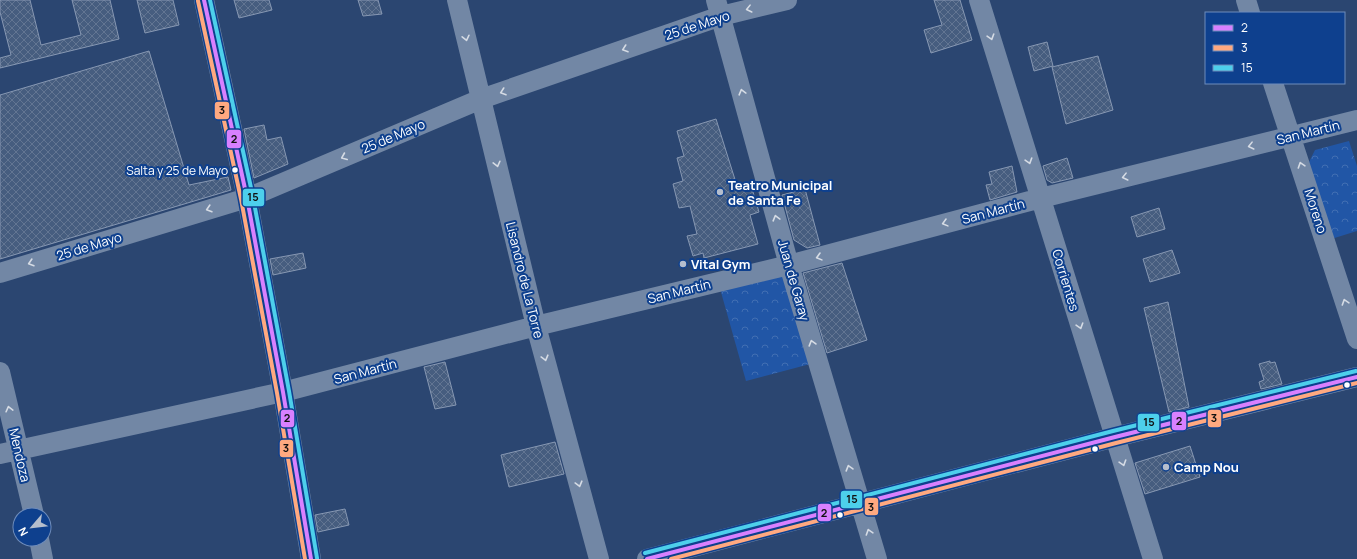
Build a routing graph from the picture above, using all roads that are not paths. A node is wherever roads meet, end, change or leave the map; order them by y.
1 (204, 0) edge
2 (457, 0) edge
3 (787, 0) edge
4 (979, 0) edge
5 (1246, 0) edge
6 (719, 8) edge
7 (1250, 12) edge
8 (1274, 84) edge
9 (481, 99) junction
10 (1357, 120) edge
11 (1291, 136) junction
12 (247, 198) junction
13 (1041, 198) junction
14 (789, 265) junction
15 (0, 273) edge
16 (536, 326) junction
17 (1357, 339) edge
18 (0, 372) edge
19 (1357, 377) edge
20 (283, 392) junction
21 (1115, 437) junction
22 (20, 450) junction
23 (0, 454) edge
24 (860, 505) junction
25 (32, 507) edge
26 (41, 547) edge
27 (43, 559) edge
28 (311, 559) edge
29 (600, 559) edge
30 (647, 559) edge
31 (877, 559) edge
32 (1153, 559) edge

1 - 12 street
2 -> 9 street, Lisandro de La Torre
3 -> 6 street, 25 de Mayo
4 -> 13 street, Corrientes
5 - 7 street
6 -> 9 street, 25 de Mayo
14 -> 6 street, Juan de Garay
8 - 11 street, Moreno
9 -> 12 street, 25 de Mayo
9 -> 16 street, Lisandro de La Torre
10 - 11 street, San Martín
11 -> 13 street, San Martín
17 -> 11 street, Moreno
12 -> 15 street, 25 de Mayo
12 - 20 street
13 -> 14 street, San Martín
13 -> 21 street, Corrientes
14 - 16 street, San Martín
24 -> 14 street, Juan de Garay
16 - 20 street, San Martín
16 -> 29 street, Lisandro de La Torre
22 -> 18 street, Mendoza
19 - 21 street
20 - 22 street, San Martín
20 - 28 street
21 - 24 street
21 -> 32 street, Corrientes
22 - 23 street, San Martín
22 - 25 street, Mendoza
24 - 30 street
31 -> 24 street, Juan de Garay
26 - 27 street

